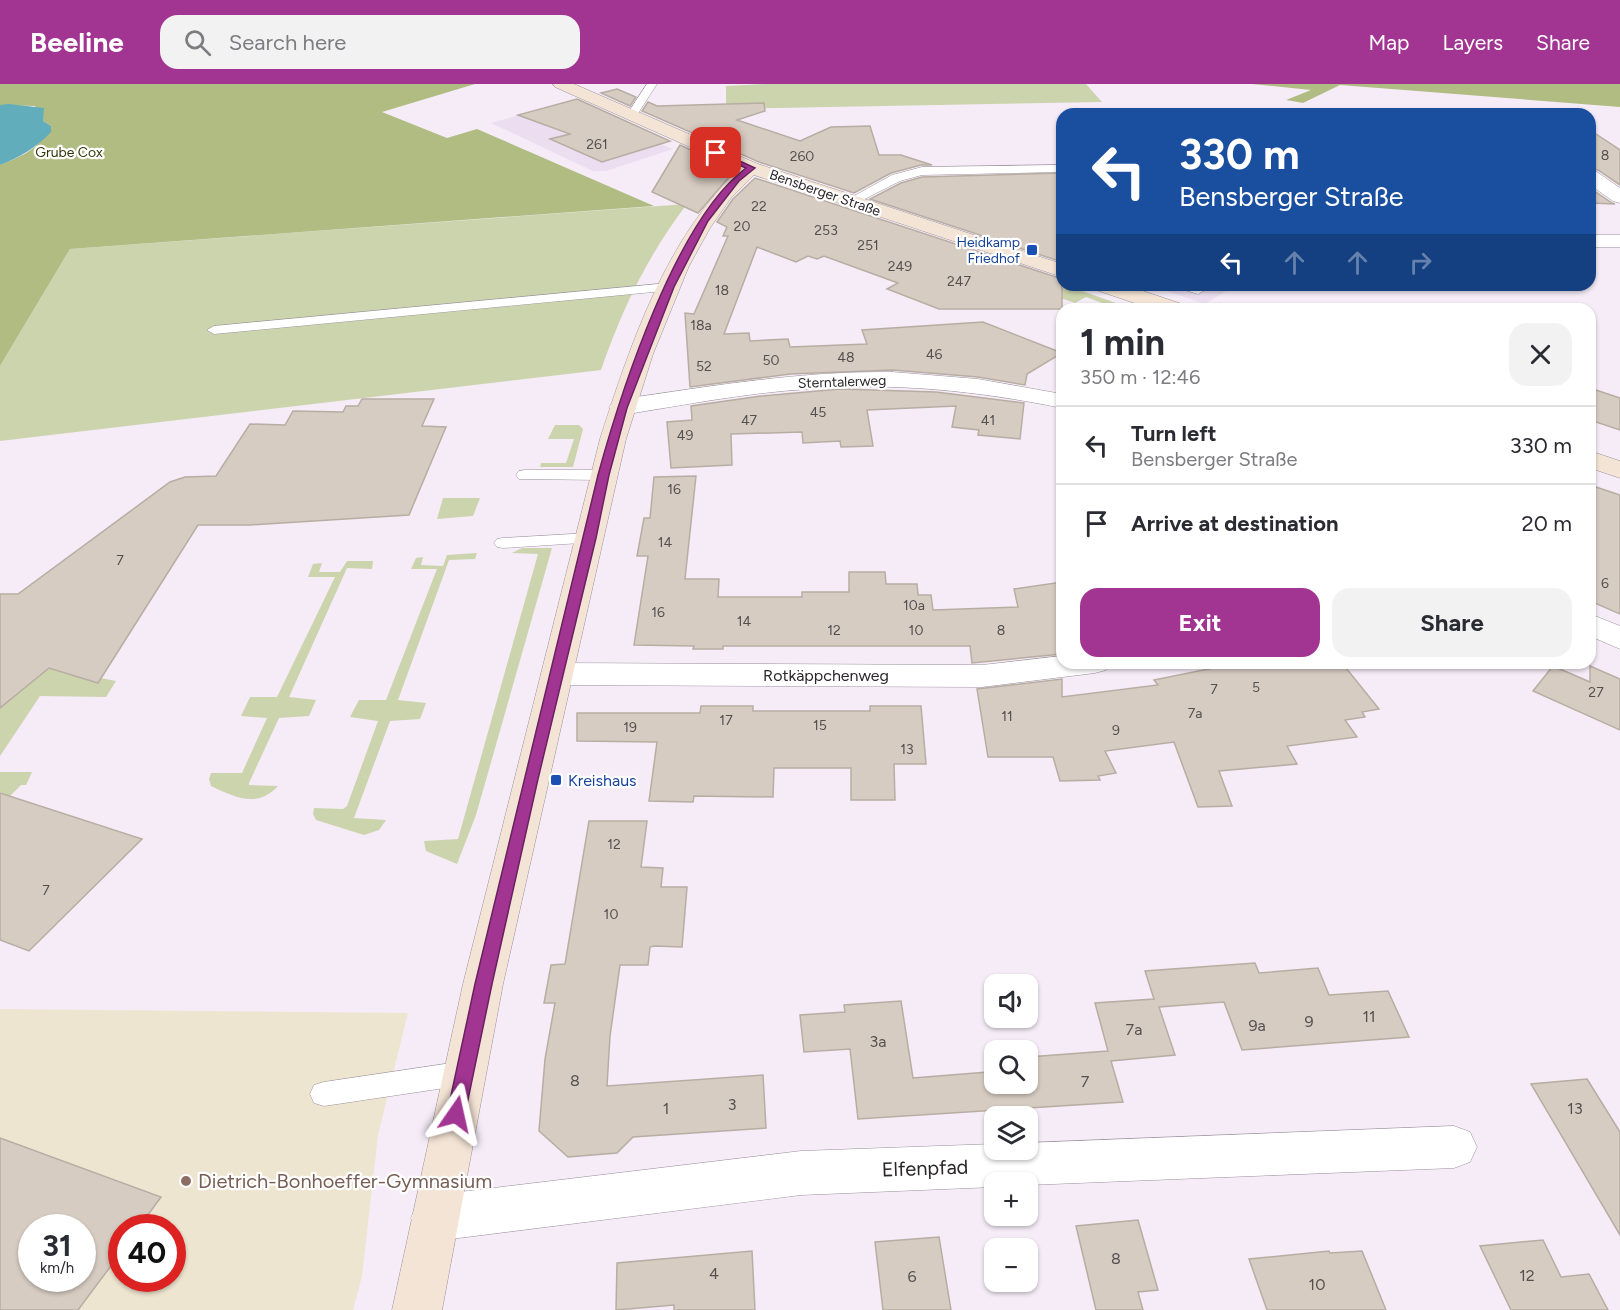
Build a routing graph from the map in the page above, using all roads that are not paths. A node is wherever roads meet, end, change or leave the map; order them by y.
1 (561, 84) edge
2 (652, 84) edge
3 (631, 116) junction
4 (751, 168) junction
5 (1056, 168) edge
6 (1596, 180) edge
7 (1620, 196) edge
8 (849, 202) junction
9 (1596, 241) edge
10 (1620, 241) edge
11 (1056, 269) edge
12 (669, 287) junction
13 (1122, 291) edge
14 (1156, 303) edge
15 (214, 330) dead end
16 (1056, 400) edge
17 (622, 408) junction
18 (1596, 461) edge
19 (1620, 470) edge
20 (525, 475) dead end
21 (603, 475) junction
22 (590, 538) junction
23 (503, 543) dead end
24 (1596, 627) edge
25 (1620, 639) edge
26 (1056, 667) edge
27 (557, 674) junction
28 (465, 1073) junction
29 (324, 1094) dead end
30 (1454, 1147) dead end
31 (435, 1218) junction
32 (417, 1310) edge

1 - 3 street, Bensberger Straße
2 - 3 lane
3 - 4 street, Bensberger Straße
4 - 8 street, Bensberger Straße
4 - 12 street
5 - 8 lane
6 - 7 street
8 - 11 street, Bensberger Straße
9 - 10 street
12 - 15 lane
12 - 17 street
13 - 14 street
16 - 17 street, Sterntalerweg
17 - 21 street
18 - 19 street
20 - 21 lane
21 - 22 street
22 - 23 lane
22 - 27 street
24 - 25 street
26 - 27 street, Rotkäppchenweg
27 - 28 street
28 - 29 lane
28 - 31 street
30 - 31 street, Elfenpfad
31 - 32 street

